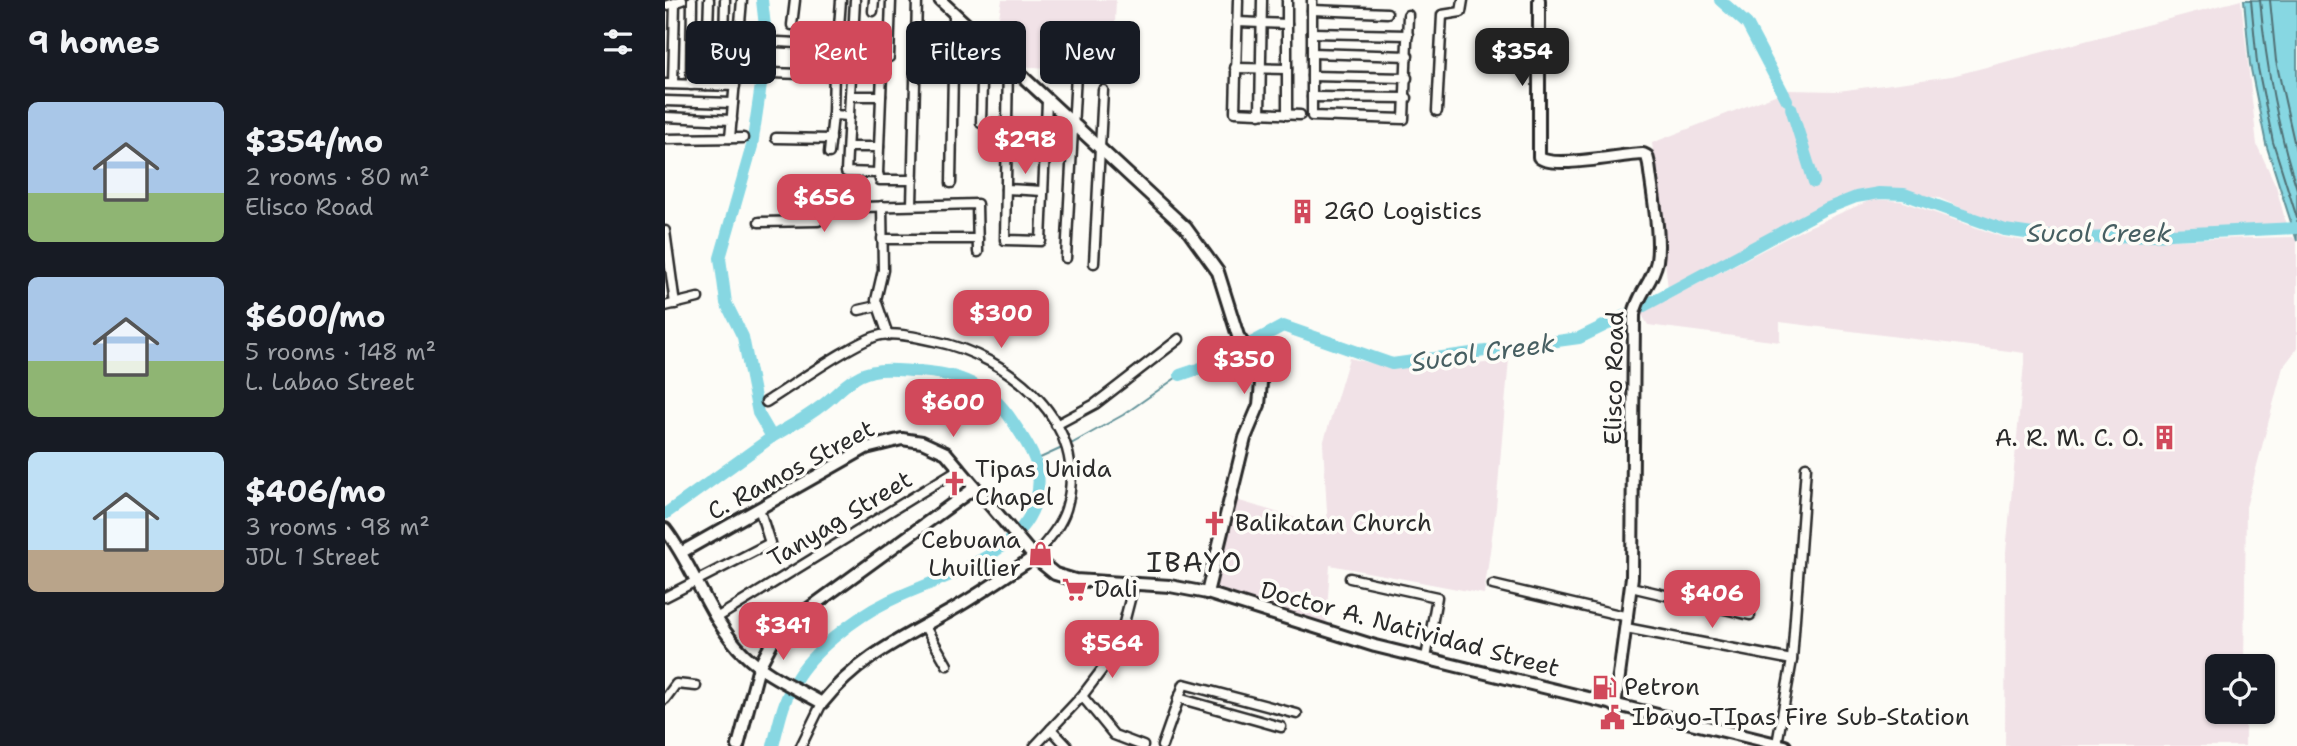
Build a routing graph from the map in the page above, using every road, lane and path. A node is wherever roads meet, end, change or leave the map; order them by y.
1 (692, 0) edge
2 (709, 0) edge
3 (726, 0) edge
4 (742, 0) edge
5 (795, 0) edge
6 (841, 0) edge
7 (855, 0) edge
8 (874, 0) edge
9 (891, 0) edge
10 (916, 0) edge
11 (940, 0) edge
12 (1238, 0) edge
13 (1262, 0) edge
14 (1287, 0) edge
15 (1312, 0) edge
16 (1463, 0) edge
17 (1539, 0) edge
18 (679, 1) edge
19 (665, 6) edge
20 (1312, 10) junction
21 (873, 11) dead end
22 (954, 13) junction
23 (1387, 13) dead end
24 (1408, 15) dead end
25 (793, 21) edge
26 (854, 21) edge
27 (890, 21) edge
28 (962, 21) edge
29 (1237, 22) junction
30 (1262, 23) junction
31 (1287, 24) junction
32 (1312, 33) junction
33 (1408, 35) junction
34 (778, 42) dead end
35 (1312, 53) junction
36 (1408, 55) junction
37 (1235, 68) junction
38 (1261, 69) junction
39 (1287, 69) junction
40 (1312, 76) junction
41 (1407, 78) junction
42 (1026, 82) edge
43 (669, 84) edge
44 (834, 84) edge
45 (850, 84) edge
46 (881, 84) edge
47 (982, 84) edge
48 (1008, 84) edge
49 (1075, 84) edge
50 (691, 85) junction
51 (706, 85) junction
52 (723, 86) junction
53 (735, 86) junction
54 (1103, 90) dead end
55 (850, 96) junction
56 (881, 96) junction
57 (1312, 97) junction
58 (1407, 97) junction
59 (665, 101) edge
60 (1047, 102) junction
61 (733, 103) junction
62 (1437, 111) dead end
63 (1260, 114) junction
64 (833, 115) junction
65 (1287, 115) junction
66 (1300, 115) dead end
67 (849, 116) junction
68 (665, 117) edge
69 (732, 120) junction
70 (981, 123) dead end
71 (1072, 125) junction
72 (730, 138) junction
73 (743, 138) dead end
74 (776, 138) dead end
75 (665, 139) edge
76 (831, 139) junction
77 (848, 147) junction
78 (879, 147) junction
79 (1099, 148) junction
80 (829, 153) dead end
81 (846, 172) junction
82 (878, 173) junction
83 (913, 180) junction
84 (845, 183) dead end
85 (951, 183) dead end
86 (1006, 189) junction
87 (1043, 191) junction
88 (912, 205) junction
89 (882, 206) junction
90 (759, 222) dead end
91 (665, 231) edge
92 (882, 239) junction
93 (978, 239) junction
94 (978, 252) dead end
95 (1066, 258) dead end
96 (1094, 263) dead end
97 (668, 269) edge
98 (698, 298) dead end
99 (675, 304) junction
100 (665, 306) edge
101 (877, 306) junction
102 (859, 310) dead end
103 (888, 335) junction
104 (1179, 339) dead end
105 (766, 402) dead end
106 (1056, 425) junction
107 (922, 442) joint
108 (1806, 467) dead end
109 (959, 469) junction
110 (973, 489) junction
111 (759, 508) junction
112 (665, 529) edge
113 (683, 552) junction
114 (1034, 557) junction
115 (697, 578) junction
116 (1350, 578) dead end
117 (1134, 584) junction
118 (1493, 585) dead end
119 (1631, 587) junction
120 (1207, 593) junction
121 (665, 597) edge
122 (1750, 615) dead end
123 (718, 617) junction
124 (1627, 622) junction
125 (924, 625) junction
126 (1426, 658) junction
127 (1792, 660) junction
128 (947, 665) dead end
129 (759, 667) junction
130 (696, 686) dead end
131 (1082, 696) junction
132 (1178, 698) junction
133 (665, 699) edge
134 (822, 702) junction
135 (1261, 703) junction
136 (1615, 706) junction
137 (1297, 714) dead end
138 (1256, 720) junction
139 (1281, 727) dead end
140 (1051, 729) junction
141 (1780, 745) edge
142 (738, 746) edge
143 (801, 746) edge
144 (1035, 746) edge
145 (1067, 746) edge
146 (1143, 746) edge
147 (1162, 746) edge

1 - 50 street
2 - 51 street
3 - 52 street
4 - 53 street
5 - 25 street
6 - 34 street
7 - 26 street
8 - 21 street
9 - 27 street
10 - 83 street
11 - 22 main road
12 - 29 street
13 - 30 street
14 - 31 street
15 - 20 street
16 - 62 street
17 - 119 main road, Elisco Road
18 - 19 street
18 - 43 street
20 - 23 street
20 - 32 street
22 - 28 main road
22 - 85 street
24 - 33 street
29 - 30 street
29 - 37 street
30 - 31 street
30 - 38 street
31 - 39 street
32 - 33 street
32 - 35 street
33 - 36 street
35 - 36 street
35 - 40 street
36 - 41 street
37 - 38 street
37 - 63 street
38 - 39 street
38 - 63 street
39 - 65 street
40 - 41 street
40 - 57 street
41 - 58 street
42 - 60 main road
43 - 50 street
44 - 64 street
45 - 55 street
46 - 56 street
47 - 70 street
48 - 86 street
49 - 71 street
50 - 51 street
51 - 52 street
52 - 53 street
53 - 61 street
54 - 79 street
55 - 56 street
55 - 67 street
56 - 78 street
57 - 58 street
57 - 58 street
59 - 61 street
60 - 71 main road
60 - 87 street
61 - 69 street
63 - 65 street
64 - 67 street
64 - 76 street
65 - 66 street
67 - 77 street
68 - 69 street
69 - 72 street
71 - 79 main road
71 - 95 street
72 - 73 street
72 - 75 street
74 - 76 street
76 - 80 street
77 - 78 street
77 - 81 street
78 - 82 street
79 - 96 street
79 - 120 main road
81 - 82 street
81 - 84 street
82 - 83 street
83 - 88 street
86 - 87 street
86 - 87 street
88 - 89 street
88 - 93 street
89 - 90 street
89 - 92 street
91 - 97 street
92 - 93 street
92 - 101 street
93 - 94 street
97 - 99 street
98 - 99 street
99 - 100 street
101 - 102 street
101 - 103 street
103 - 105 street
103 - 106 street
104 - 106 street
106 - 114 street
107 - 109 main road, Doctor A. Natividad Street
107 - 111 main road, C. Ramos Street
108 - 127 street
109 - 110 main road, Doctor A. Natividad Street
109 - 123 street, Tanyag Street
110 - 114 main road, Doctor A. Natividad Street
110 - 129 main road
111 - 113 main road, C. Ramos Street
111 - 115 street
112 - 113 main road
113 - 115 main road
114 - 117 main road, Doctor A. Natividad Street
114 - 125 main road
115 - 121 street
115 - 123 main road
116 - 126 street
117 - 120 main road, Doctor A. Natividad Street
117 - 131 street
118 - 124 street
119 - 122 street
119 - 124 main road, Elisco Road
120 - 126 main road, Doctor A. Natividad Street
123 - 129 main road
124 - 127 street
124 - 136 main road, Elisco Road
125 - 128 street
125 - 134 main road
126 - 136 main road, Doctor A. Natividad Street
127 - 141 street
129 - 134 main road
129 - 142 main road
130 - 133 street
131 - 140 street
131 - 146 street
132 - 135 street
132 - 138 street
132 - 147 street
134 - 143 street
135 - 137 street
135 - 138 street
136 - 141 main road, Doctor A. Natividad Street
138 - 139 street
140 - 144 street
140 - 145 street

